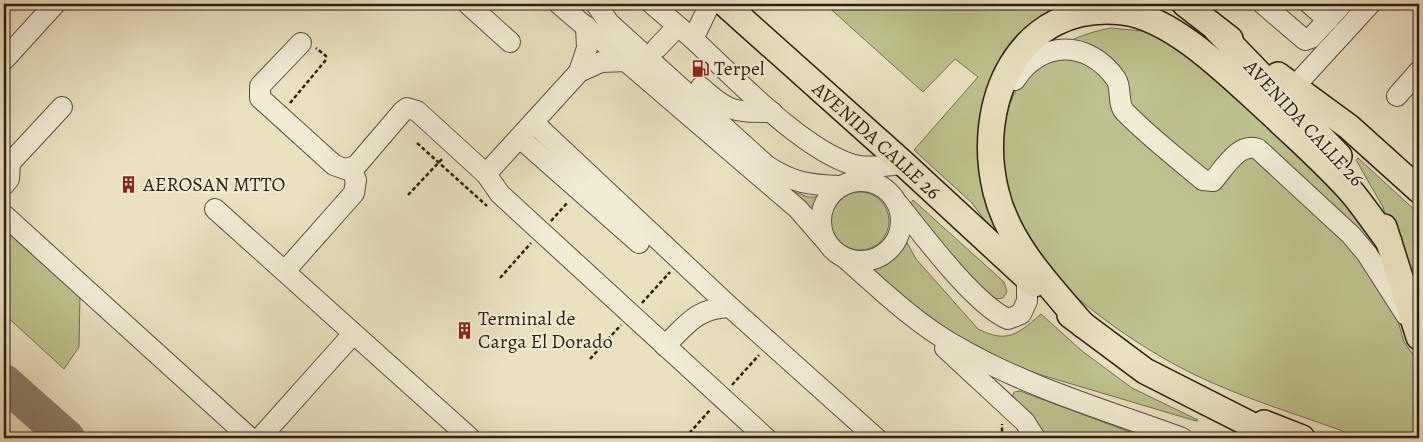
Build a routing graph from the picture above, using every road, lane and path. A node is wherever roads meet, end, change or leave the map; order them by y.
1 (54, 4) edge
2 (468, 4) edge
3 (558, 4) edge
4 (596, 4) edge
5 (613, 4) edge
6 (652, 4) edge
7 (710, 4) edge
8 (725, 4) edge
9 (1185, 4) edge
10 (1196, 4) edge
11 (1263, 4) edge
12 (1310, 4) edge
13 (1342, 4) edge
14 (1370, 4) edge
15 (1328, 20) junction
16 (586, 26) junction
17 (677, 27) junction
18 (1218, 30) junction
19 (693, 39) junction
20 (510, 42) dead end
21 (308, 44) joint
22 (657, 48) junction
23 (4, 60) edge
24 (627, 61) junction
25 (1419, 71) edge
26 (577, 74) junction
27 (1294, 87) junction
28 (1397, 96) dead end
29 (62, 107) dead end
30 (772, 112) junction
31 (280, 116) junction
32 (534, 123) junction
33 (991, 125) junction
34 (520, 138) junction
35 (455, 145) junction
36 (7, 163) edge
37 (904, 164) junction
38 (350, 168) junction
39 (486, 174) junction
40 (4, 185) edge
41 (840, 186) junction
42 (1419, 190) edge
43 (408, 195) dead end
44 (899, 205) junction
45 (216, 209) dead end
46 (4, 215) edge
47 (825, 240) junction
48 (1389, 242) junction
49 (638, 243) dead end
50 (845, 258) junction
51 (285, 271) junction
52 (1027, 279) junction
53 (702, 280) junction
54 (730, 307) junction
55 (907, 312) junction
56 (697, 314) junction
57 (1083, 325) junction
58 (353, 334) junction
59 (1418, 335) edge
60 (665, 346) junction
61 (1185, 392) junction
62 (250, 438) edge
63 (260, 438) edge
64 (470, 438) edge
65 (766, 438) edge
66 (876, 438) edge
67 (1035, 438) edge
68 (1182, 438) edge
69 (1277, 438) edge
70 (1302, 438) edge

1 - 23 street
2 - 20 street
3 - 16 street
4 - 41 street
5 - 22 street
6 - 17 street
7 - 19 street
8 - 37 main road, AVENIDA CALLE 26
9 - 18 main road, AVENIDA CALLE 26
10 - 18 street
11 - 15 street
12 - 15 street
13 - 15 street
14 - 27 street
16 - 24 street
16 - 26 street
17 - 19 street
17 - 22 street
18 - 27 main road, AVENIDA CALLE 26
18 - 48 main road, AVENIDA CALLE 26
19 - 30 street
21 - 31 path
21 - 31 street
22 - 30 street
24 - 26 street
24 - 47 street
25 - 28 street
26 - 32 street
27 - 42 main road, AVENIDA CALLE 26
29 - 36 street
30 - 37 street
31 - 38 street
32 - 34 street
32 - 53 street
33 - 48 main road
33 - 57 main road
33 - 59 street
34 - 39 street
34 - 49 street
35 - 38 street
35 - 39 street
35 - 43 path
36 - 40 street
37 - 52 main road, AVENIDA CALLE 26
38 - 51 street
39 - 60 street
41 - 44 street
41 - 47 street
44 - 50 street
44 - 52 street, AVENIDA CALLE 26
45 - 51 street
46 - 62 street
47 - 50 street
48 - 59 main road, AVENIDA CALLE 26
50 - 55 street
51 - 58 street
52 - 57 main road, AVENIDA CALLE 26
53 - 54 street
53 - 56 street
54 - 56 street
54 - 66 street
55 - 67 street
55 - 68 street
56 - 60 street
57 - 61 main road, AVENIDA CALLE 26
58 - 63 street
58 - 64 street
60 - 65 street
61 - 69 main road, AVENIDA CALLE 26
61 - 70 main road, AVENIDA CALLE 26

